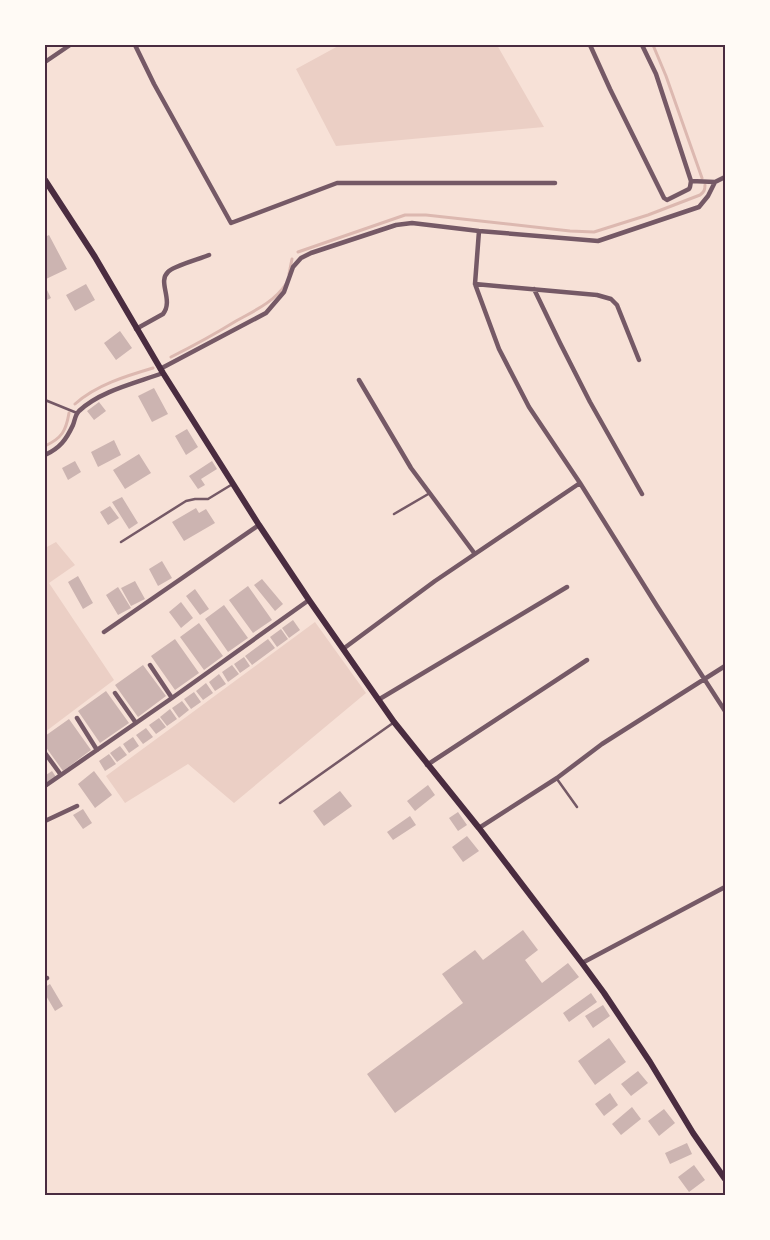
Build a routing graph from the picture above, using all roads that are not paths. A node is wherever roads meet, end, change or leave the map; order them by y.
1 (70, 45) edge
2 (135, 45) edge
3 (590, 45) edge
4 (642, 45) edge
5 (45, 62) edge
6 (725, 177) edge
7 (45, 180) edge
8 (691, 180) junction
9 (715, 182) junction
10 (554, 184) dead end
11 (479, 231) junction
12 (209, 255) dead end
13 (476, 284) junction
14 (534, 289) junction
15 (136, 329) junction
16 (639, 360) dead end
17 (162, 371) junction
18 (359, 380) dead end
19 (45, 400) edge
20 (77, 413) junction
21 (45, 455) edge
22 (580, 483) junction
23 (233, 484) junction
24 (430, 493) junction
25 (642, 494) dead end
26 (394, 514) dead end
27 (259, 525) junction
28 (121, 542) dead end
29 (475, 554) junction
30 (567, 587) dead end
31 (309, 600) junction
32 (104, 632) dead end
33 (342, 649) junction
34 (587, 660) dead end
35 (150, 665) dead end
36 (725, 666) edge
37 (704, 680) junction
38 (115, 693) dead end
39 (172, 698) junction
40 (378, 700) junction
41 (725, 712) edge
42 (78, 718) dead end
43 (394, 722) junction
44 (136, 723) junction
45 (97, 750) junction
46 (45, 753) edge
47 (427, 765) junction
48 (61, 775) junction
49 (556, 778) junction
50 (45, 786) edge
51 (280, 803) dead end
52 (76, 806) dead end
53 (577, 807) dead end
54 (45, 821) edge
55 (478, 828) junction
56 (725, 887) edge
57 (582, 963) junction
58 (725, 1179) edge

1 - 5 street
2 - 10 street
3 - 8 street
4 - 8 street
6 - 9 street
7 - 15 main road
8 - 9 street
9 - 11 street
11 - 13 street
11 - 17 street
12 - 15 street
13 - 14 street
13 - 22 street
14 - 16 street
14 - 25 street
15 - 17 main road
17 - 20 street
17 - 23 main road
18 - 24 street
19 - 20 lane
20 - 21 street
22 - 29 street
22 - 37 street
23 - 27 main road
23 - 28 lane
24 - 26 lane
24 - 29 street
27 - 31 main road
27 - 32 street
29 - 33 street
30 - 40 street
31 - 33 main road
31 - 39 street
33 - 40 main road
34 - 47 street
35 - 39 street
36 - 37 street
37 - 41 street
37 - 49 street
38 - 44 street
39 - 44 street
40 - 43 main road
42 - 45 street
43 - 47 main road
43 - 51 lane
44 - 45 street
45 - 48 street
46 - 48 street
47 - 55 main road
48 - 50 street
49 - 53 lane
49 - 55 street
52 - 54 street
55 - 57 main road
56 - 57 street
57 - 58 main road

